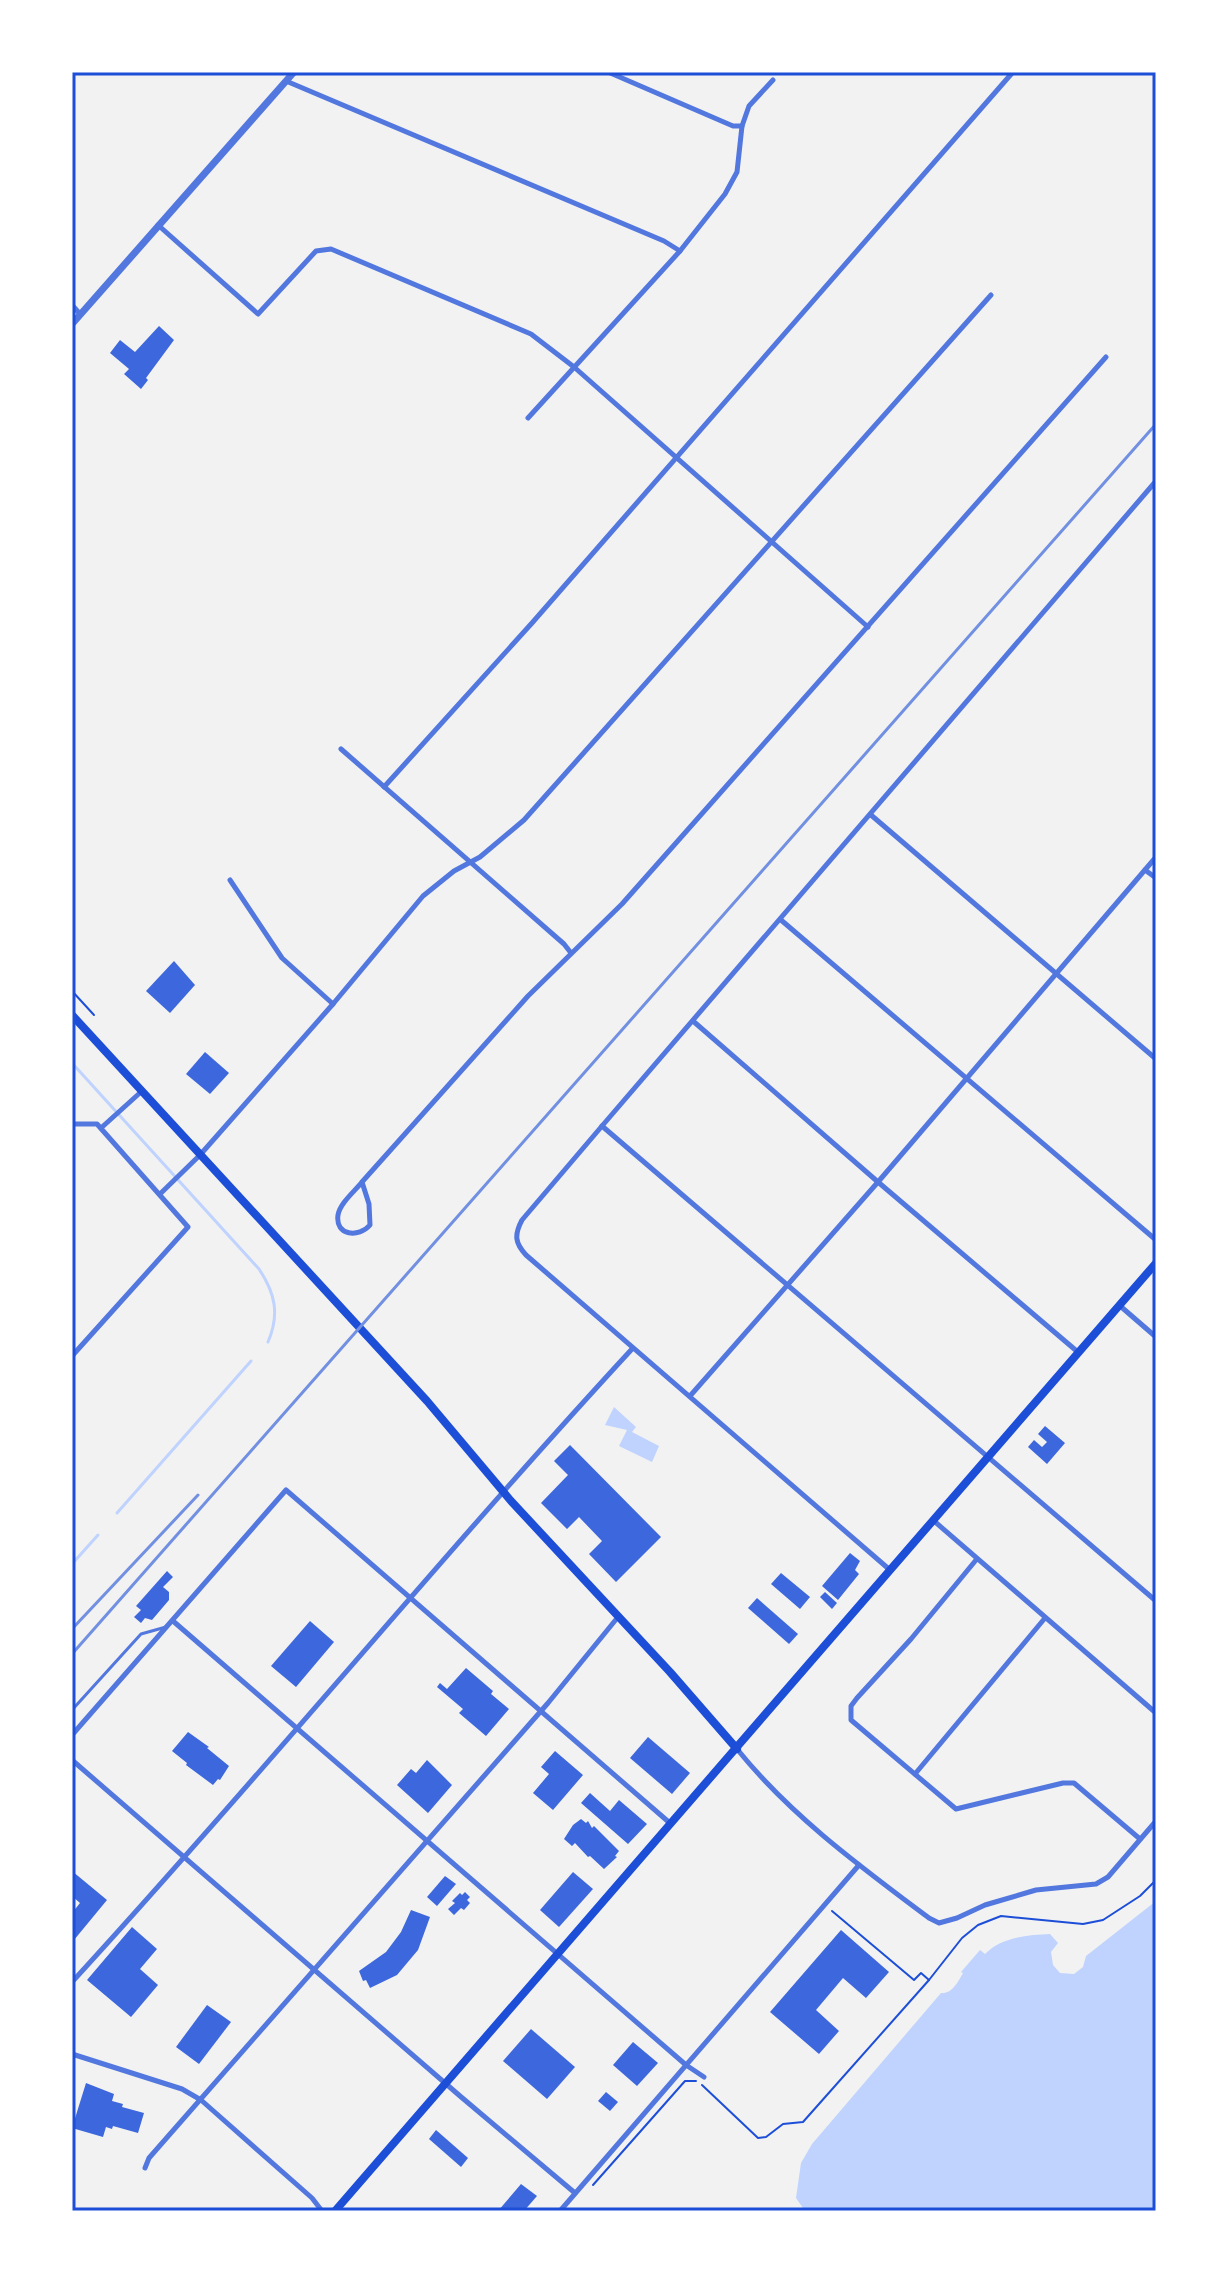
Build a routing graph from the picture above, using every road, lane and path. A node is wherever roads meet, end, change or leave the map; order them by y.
1 (294, 72) edge
2 (608, 72) edge
3 (1009, 73) edge
4 (619, 75) edge
5 (773, 80) dead end
6 (286, 81) junction
7 (742, 126) junction
8 (158, 225) junction
9 (680, 251) junction
10 (991, 295) dead end
11 (72, 305) edge
12 (80, 314) junction
13 (72, 324) edge
14 (1106, 357) dead end
15 (574, 367) junction
16 (528, 418) dead end
17 (675, 458) junction
18 (1156, 481) edge
19 (770, 543) junction
20 (868, 627) junction
21 (341, 749) dead end
22 (384, 787) junction
23 (871, 815) junction
24 (1156, 857) edge
25 (469, 864) junction
26 (1145, 870) junction
27 (1156, 878) edge
28 (230, 880) dead end
29 (781, 920) junction
30 (571, 953) junction
31 (1055, 974) junction
32 (72, 991) edge
33 (333, 1004) junction
34 (72, 1015) edge
35 (94, 1015) dead end
36 (693, 1021) junction
37 (1156, 1059) edge
38 (966, 1080) junction
39 (142, 1091) junction
40 (72, 1124) edge
41 (602, 1126) junction
42 (101, 1128) junction
43 (200, 1155) junction
44 (362, 1182) junction
45 (878, 1182) junction
46 (160, 1194) junction
47 (1156, 1240) edge
48 (1156, 1263) edge
49 (787, 1285) junction
50 (1119, 1305) junction
51 (1156, 1337) edge
52 (632, 1349) junction
53 (1079, 1353) junction
54 (72, 1356) edge
55 (690, 1396) junction
56 (989, 1457) junction
57 (503, 1492) junction
58 (934, 1521) junction
59 (976, 1560) junction
60 (891, 1571) junction
61 (409, 1597) junction
62 (1156, 1601) edge
63 (618, 1617) junction
64 (1045, 1618) junction
65 (173, 1621) junction
66 (166, 1627) junction
67 (72, 1710) edge
68 (541, 1711) junction
69 (1156, 1713) edge
70 (296, 1726) junction
71 (72, 1735) edge
72 (737, 1749) junction
73 (72, 1760) edge
74 (915, 1774) junction
75 (1156, 1821) edge
76 (672, 1824) junction
77 (427, 1839) junction
78 (1140, 1839) junction
79 (183, 1855) junction
80 (859, 1865) junction
81 (1156, 1880) edge
82 (824, 1905) junction
83 (559, 1953) junction
84 (314, 1970) junction
85 (929, 1980) junction
86 (72, 1982) edge
87 (72, 2054) edge
88 (686, 2065) junction
89 (704, 2077) dead end
90 (446, 2084) junction
91 (201, 2100) junction
92 (145, 2168) dead end
93 (588, 2192) dead end
94 (575, 2193) junction
95 (322, 2211) edge
96 (335, 2211) edge
97 (560, 2211) edge

1 - 6 street
2 - 4 street
3 - 17 street
4 - 7 street
5 - 7 street
6 - 8 street
6 - 9 street
7 - 9 street
8 - 12 street
8 - 15 street
9 - 15 street
10 - 19 street
11 - 12 street
12 - 13 street
14 - 20 street
15 - 16 street
15 - 17 street
17 - 19 street
17 - 22 street
18 - 23 street
19 - 20 street
19 - 25 street
20 - 30 street
21 - 22 street
22 - 25 street
23 - 29 street
23 - 31 street
24 - 26 street
25 - 30 street
25 - 33 street
26 - 27 street
26 - 31 street
28 - 33 street
29 - 36 street
29 - 38 street
30 - 44 street
31 - 37 street
31 - 38 street
32 - 35 path
33 - 43 street
34 - 39 main road
36 - 41 street
36 - 45 street
38 - 45 street
38 - 47 street
39 - 42 street
39 - 43 main road
40 - 42 street
41 - 49 street
41 - 52 street
42 - 46 street
43 - 46 street
43 - 57 main road
44 - 44 street
45 - 49 street
45 - 53 street
46 - 54 street
48 - 50 main road
49 - 55 street
49 - 56 street
50 - 51 street
50 - 53 main road
52 - 55 street
52 - 57 street
53 - 56 main road
55 - 60 street
56 - 58 main road
56 - 62 street
57 - 61 street
57 - 63 main road
58 - 59 street
58 - 60 main road
59 - 64 street
59 - 74 street
60 - 72 main road
61 - 65 street
61 - 68 street
61 - 70 street
63 - 68 street
63 - 72 main road
64 - 69 street
64 - 74 street
65 - 66 street
65 - 70 street
66 - 67 lane
66 - 71 street
68 - 76 street
68 - 77 street
70 - 77 street
70 - 79 street
72 - 76 main road
72 - 80 street
73 - 79 street
74 - 78 street
75 - 78 street
76 - 83 main road
77 - 83 street
77 - 84 street
78 - 80 street
79 - 84 street
79 - 86 street
80 - 82 street
81 - 85 path
82 - 85 path
82 - 88 street
83 - 88 street
83 - 90 main road
84 - 90 street
84 - 91 street
85 - 93 path
87 - 91 street
88 - 89 street
88 - 94 street
90 - 94 street
90 - 96 main road
91 - 92 street
91 - 95 street
94 - 97 street

